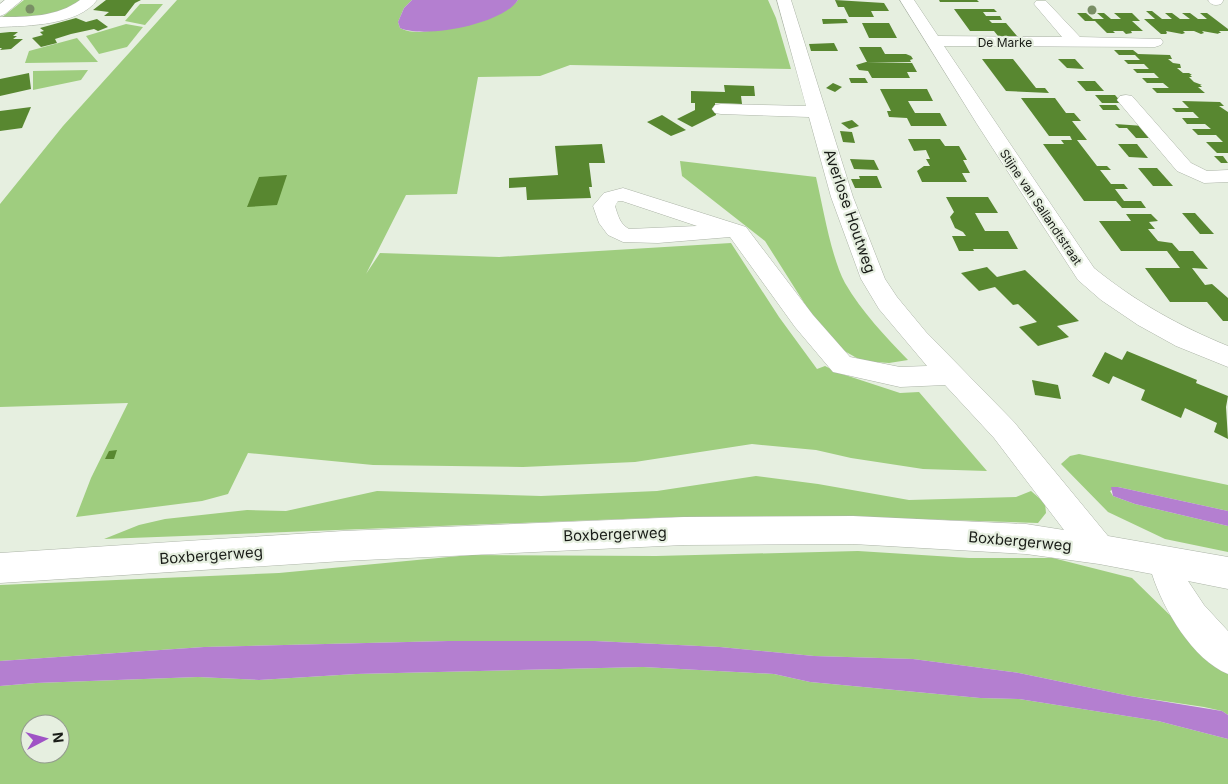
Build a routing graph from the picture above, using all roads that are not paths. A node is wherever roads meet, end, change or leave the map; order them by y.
1 (15, 0) edge
2 (90, 0) edge
3 (784, 0) edge
4 (907, 0) edge
5 (1041, 4) dead end
6 (0, 13) edge
7 (933, 41) junction
8 (1076, 42) junction
9 (1155, 42) dead end
10 (1126, 100) dead end
11 (721, 109) dead end
12 (816, 112) junction
13 (1228, 176) edge
14 (729, 229) dead end
15 (1228, 357) edge
16 (950, 375) junction
17 (1099, 549) junction
18 (1164, 561) junction
19 (0, 568) edge
20 (1228, 573) edge
21 (1228, 656) edge

1 - 6 street
2 - 6 street
3 - 12 street, Averlose Houtweg
4 - 7 street, Stijne van Sallandtstraat
5 - 8 street
7 - 8 street, De Marke
7 - 15 street, Stijne van Sallandtstraat
8 - 9 street, De Marke
10 - 13 street
11 - 12 street
12 - 16 street, Averlose Houtweg
14 - 16 street
16 - 17 street, Averlose Houtweg
17 - 18 street, Boxbergerweg
17 - 19 street, Boxbergerweg
18 - 20 street, Boxbergerweg
18 - 21 street

